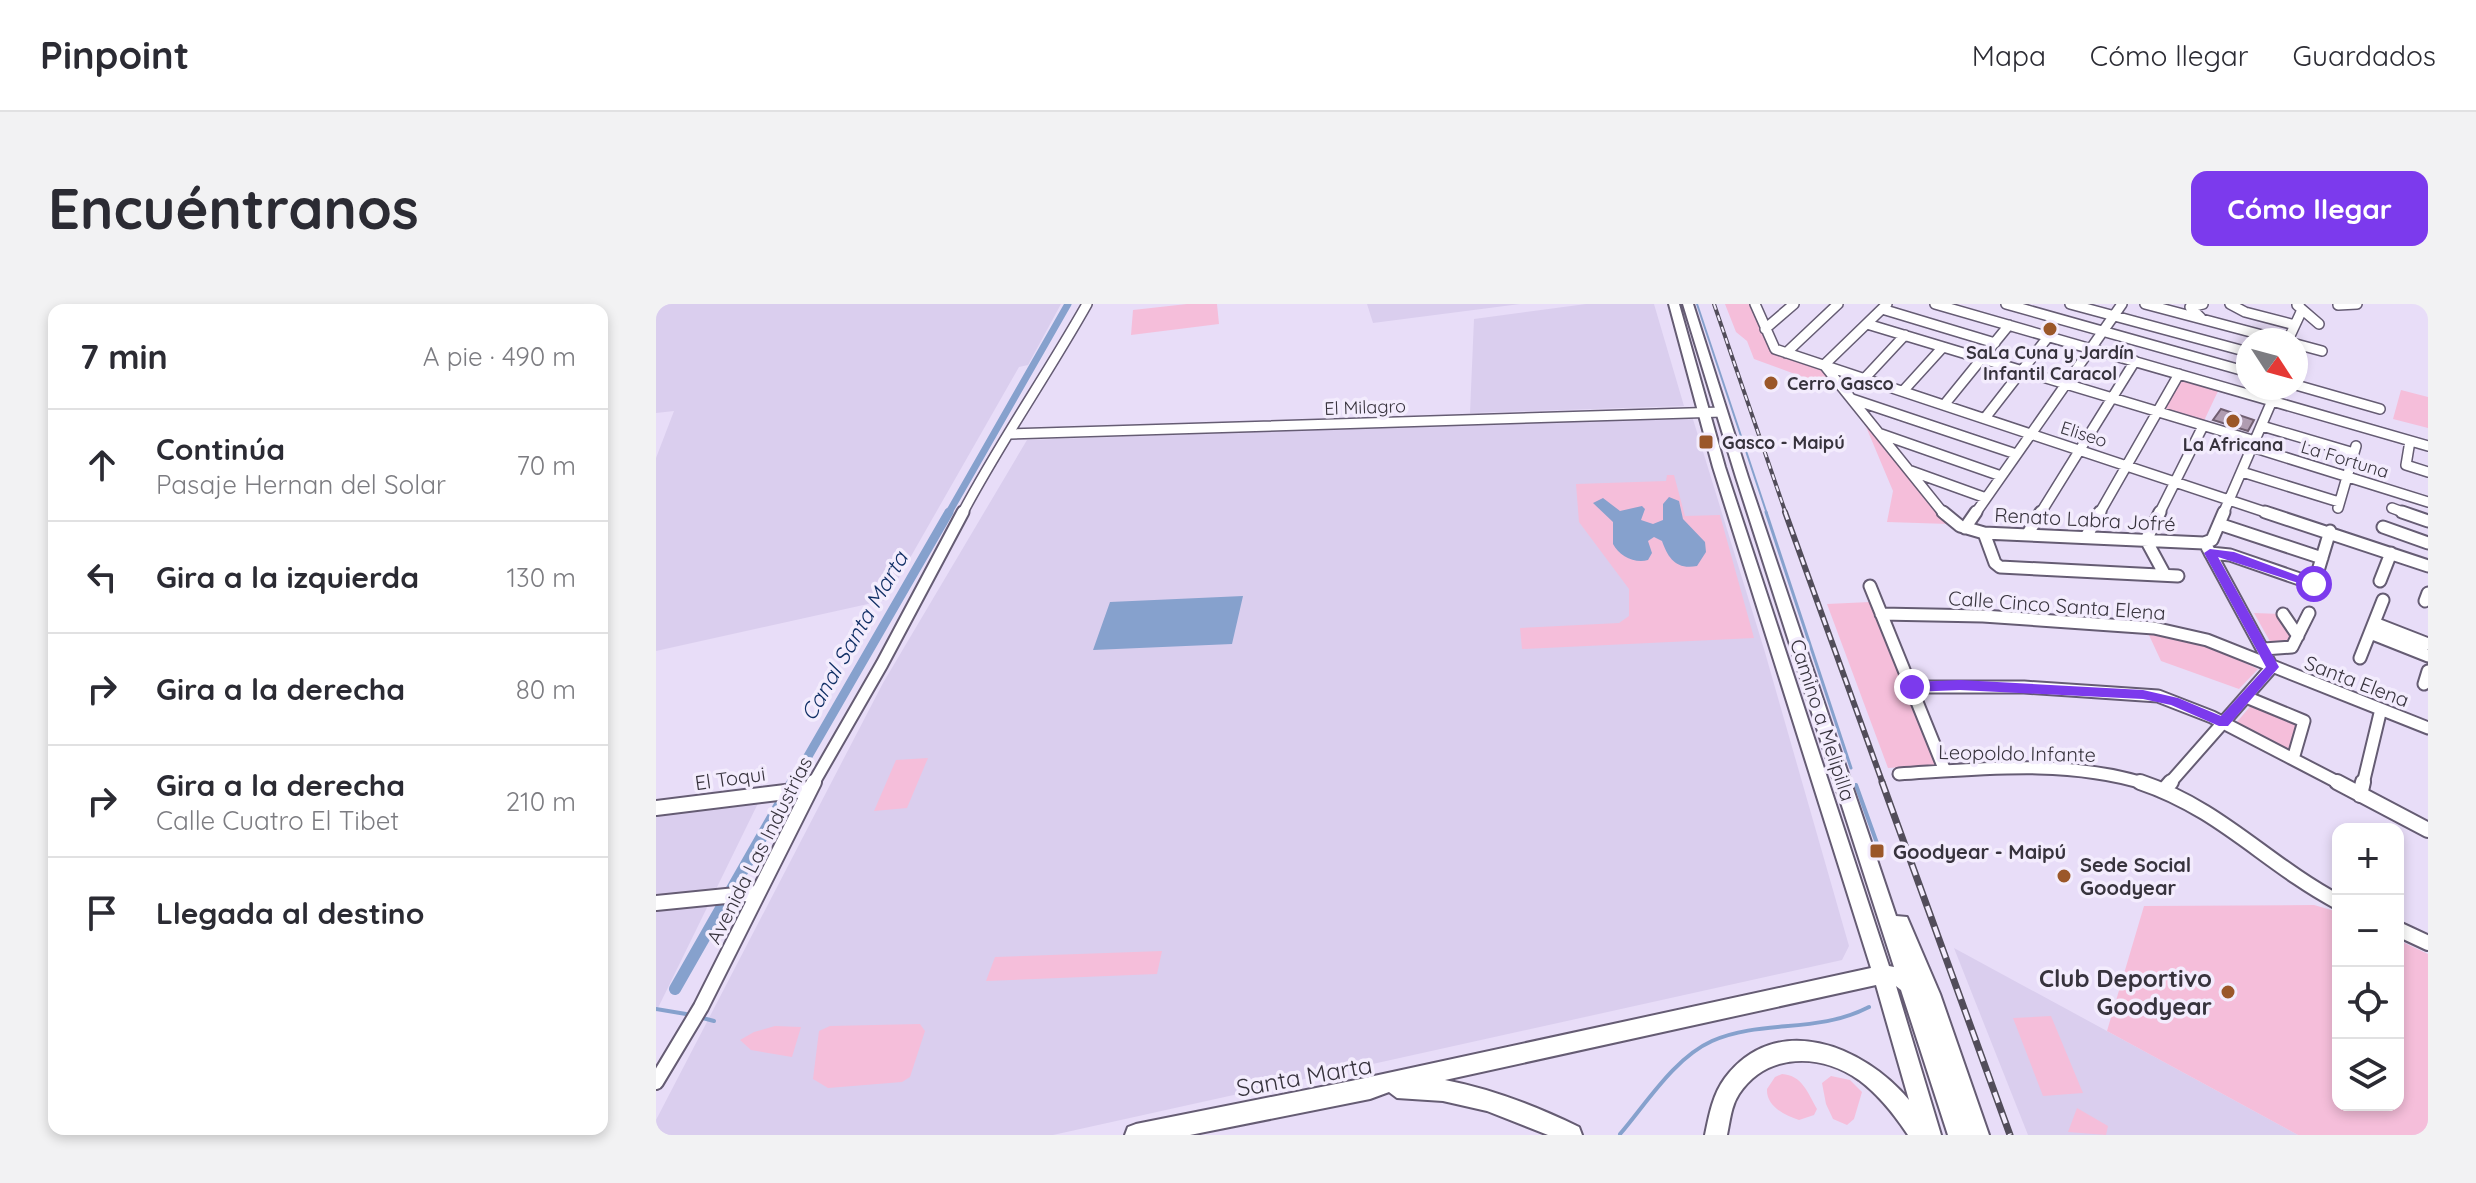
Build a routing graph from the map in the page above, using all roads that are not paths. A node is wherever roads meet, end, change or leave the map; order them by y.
1 (1087, 304) edge
2 (1674, 304) edge
3 (1688, 304) edge
4 (1755, 304) edge
5 (1794, 304) edge
6 (1838, 304) edge
7 (1935, 304) edge
8 (1981, 304) edge
9 (2006, 304) edge
10 (2070, 304) edge
11 (2122, 304) edge
12 (2145, 304) edge
13 (2203, 304) edge
14 (2230, 304) edge
15 (2350, 304) edge
16 (2357, 304) edge
17 (2338, 305) edge
18 (2298, 306) edge
19 (1884, 307) edge
20 (1972, 315) junction
21 (2113, 316) junction
22 (2203, 319) junction
23 (1867, 324) junction
24 (2319, 324) dead end
25 (2009, 325) junction
26 (2295, 325) junction
27 (2236, 328) edge
28 (2294, 328) edge
29 (1765, 329) junction
30 (2103, 331) junction
31 (1905, 335) junction
32 (2048, 337) junction
33 (1995, 343) junction
34 (1943, 347) junction
35 (2308, 347) edge
36 (2090, 349) junction
37 (2236, 349) edge
38 (2322, 351) dead end
39 (1786, 353) junction
40 (1982, 359) junction
41 (2135, 361) junction
42 (1699, 364) junction
43 (1824, 365) junction
44 (2236, 369) edge
45 (2021, 371) junction
46 (2179, 374) junction
47 (1864, 379) junction
48 (2065, 384) junction
49 (2308, 389) edge
50 (1903, 391) junction
51 (2333, 396) junction
52 (1849, 398) junction
53 (2112, 398) junction
54 (2272, 401) junction
55 (1944, 405) junction
56 (2380, 409) dead end
57 (1705, 412) junction
58 (1722, 412) junction
59 (2157, 412) junction
60 (2326, 417) junction
61 (1985, 418) junction
62 (2203, 426) junction
63 (2262, 426) junction
64 (1878, 433) junction
65 (2031, 433) junction
66 (1010, 434) junction
67 (2410, 441) junction
68 (2253, 444) junction
69 (2428, 446) edge
70 (2080, 449) junction
71 (2016, 454) junction
72 (2127, 465) junction
73 (1911, 471) junction
74 (2242, 472) junction
75 (2428, 472) edge
76 (2001, 476) junction
77 (2347, 476) junction
78 (2175, 480) junction
79 (2415, 497) junction
80 (1986, 498) junction
81 (2230, 498) junction
82 (2428, 502) edge
83 (2392, 508) dead end
84 (2408, 514) junction
85 (2428, 521) edge
86 (2219, 524) junction
87 (2383, 527) dead end
88 (1965, 528) junction
89 (2330, 531) junction
90 (1984, 533) junction
91 (2404, 534) junction
92 (2027, 535) junction
93 (2086, 537) junction
94 (2146, 540) junction
95 (2428, 543) edge
96 (2207, 548) junction
97 (2394, 553) junction
98 (2322, 558) junction
99 (2428, 566) edge
100 (2285, 574) junction
101 (2165, 575) junction
102 (2178, 576) dead end
103 (2380, 581) dead end
104 (1870, 586) dead end
105 (2281, 587) dead end
106 (2383, 600) dead end
107 (2309, 613) dead end
108 (1881, 614) junction
109 (2283, 614) dead end
110 (2372, 628) junction
111 (2298, 636) junction
112 (2400, 639) junction
113 (2428, 644) edge
114 (2264, 649) junction
115 (2428, 656) edge
116 (2360, 658) dead end
117 (2272, 667) junction
118 (2428, 671) edge
119 (2424, 684) dead end
120 (1912, 687) junction
121 (2246, 697) junction
122 (2381, 709) junction
123 (2223, 723) junction
124 (2428, 728) edge
125 (2293, 759) junction
126 (1945, 771) junction
127 (1899, 774) dead end
128 (803, 790) junction
129 (2164, 790) junction
130 (2360, 795) junction
131 (656, 808) edge
132 (2428, 830) edge
133 (1877, 882) junction
134 (756, 893) junction
135 (2332, 899) edge
136 (656, 903) edge
137 (2404, 932) edge
138 (2428, 943) edge
139 (1882, 973) junction
140 (1912, 986) junction
141 (656, 1082) edge
142 (1359, 1088) junction
143 (1564, 1132) edge
144 (1136, 1135) edge
145 (1716, 1135) edge
146 (1920, 1135) edge
147 (1930, 1135) edge
148 (1959, 1135) edge
149 (1978, 1135) edge

1 - 66 street, Avenida Las Industrias
2 - 42 main road, Camino a Melipilla
3 - 42 main road, Camino a Melipilla
4 - 29 street
5 - 29 street
6 - 39 street
7 - 20 street
8 - 20 street
9 - 30 street
10 - 21 street
11 - 21 street
12 - 22 street
13 - 22 street
14 - 26 street
15 - 16 street
15 - 17 street
18 - 24 street
18 - 26 street
19 - 23 street
19 - 33 street
20 - 25 street
21 - 30 street
21 - 37 street
22 - 27 street
23 - 31 street, La Fortuna
23 - 43 street
25 - 32 street
25 - 33 street
26 - 28 street
29 - 39 street
30 - 36 street
30 - 44 street
31 - 34 street, La Fortuna
31 - 47 street
32 - 36 street
32 - 45 street
33 - 40 street
34 - 40 street, La Fortuna
34 - 50 street
35 - 38 street
36 - 41 street
36 - 48 street
39 - 43 street, Eliseo
40 - 45 street, La Fortuna
40 - 55 street
41 - 46 street
41 - 53 street
42 - 57 main road, Camino a Melipilla
42 - 58 main road, Camino a Melipilla
43 - 47 street, Eliseo
43 - 52 street
45 - 48 street, La Fortuna
45 - 61 street
46 - 54 street
46 - 59 street
47 - 50 street, Eliseo
48 - 53 street, La Fortuna
48 - 65 street
49 - 51 street
50 - 55 street, Eliseo
51 - 56 street
51 - 60 street
52 - 64 street
52 - 71 street
53 - 59 street, La Fortuna
53 - 70 street
54 - 60 street
54 - 63 street
55 - 61 street, Eliseo
57 - 58 street, El Milagro
57 - 66 street, El Milagro
57 - 139 main road, Camino a Melipilla
58 - 133 main road, Camino a Melipilla
59 - 62 street, La Fortuna
59 - 72 street
60 - 67 street
61 - 65 street, Eliseo
62 - 68 street, La Fortuna
62 - 78 street
63 - 68 street
63 - 77 street
64 - 73 street
64 - 76 street
65 - 70 street, Eliseo
65 - 71 street
66 - 128 street, Avenida Las Industrias
67 - 69 street
67 - 75 street
68 - 74 street
68 - 77 street, La Fortuna
70 - 72 street, Eliseo
70 - 92 street
71 - 76 street
72 - 78 street, Eliseo
72 - 93 street
73 - 80 street
73 - 88 street
74 - 77 street
74 - 81 street
76 - 80 street
77 - 79 street, La Fortuna
78 - 81 street, Eliseo
78 - 94 street
79 - 82 street, La Fortuna
79 - 84 street
80 - 88 street
81 - 86 street
81 - 89 street, Eliseo
83 - 84 street
84 - 85 street
86 - 96 street
86 - 98 street
87 - 91 street
88 - 90 street, Renato Labra Jofré
89 - 97 street, Eliseo
89 - 98 street
90 - 92 street, Renato Labra Jofré
90 - 101 street
91 - 95 street
91 - 97 street
92 - 93 street, Renato Labra Jofré
93 - 94 street, Renato Labra Jofré
94 - 96 street, Renato Labra Jofré
94 - 101 street
96 - 100 street, Renato Labra Jofré
96 - 114 street
97 - 99 street, Eliseo
97 - 103 street
98 - 100 street, Renato Labra Jofré
100 - 105 street
101 - 102 street
104 - 108 street
106 - 110 street
107 - 111 street
108 - 117 street, Calle Cinco Santa Elena
108 - 120 street
109 - 111 street
110 - 112 street
110 - 116 street
111 - 114 street
112 - 113 street
112 - 115 street
114 - 117 street
117 - 121 street
117 - 122 street, Santa Elena
118 - 119 street
120 - 123 street
120 - 126 street
121 - 123 street
121 - 125 street
122 - 124 street, Santa Elena
122 - 130 street
123 - 125 street
123 - 129 street
125 - 130 street
126 - 127 street, Leopoldo Infante
126 - 129 street, Leopoldo Infante
128 - 131 street, El Toqui
128 - 134 street, Avenida Las Industrias
129 - 135 street, Leopoldo Infante
130 - 132 street
133 - 140 main road, Camino a Melipilla
133 - 149 main road
134 - 136 street
134 - 141 street, Avenida Las Industrias
137 - 138 street
139 - 140 main road
139 - 142 main road
139 - 147 main road, Camino a Melipilla
140 - 148 main road, Camino a Melipilla
142 - 143 main road, Santa Marta
142 - 144 main road, Santa Marta
145 - 146 main road

